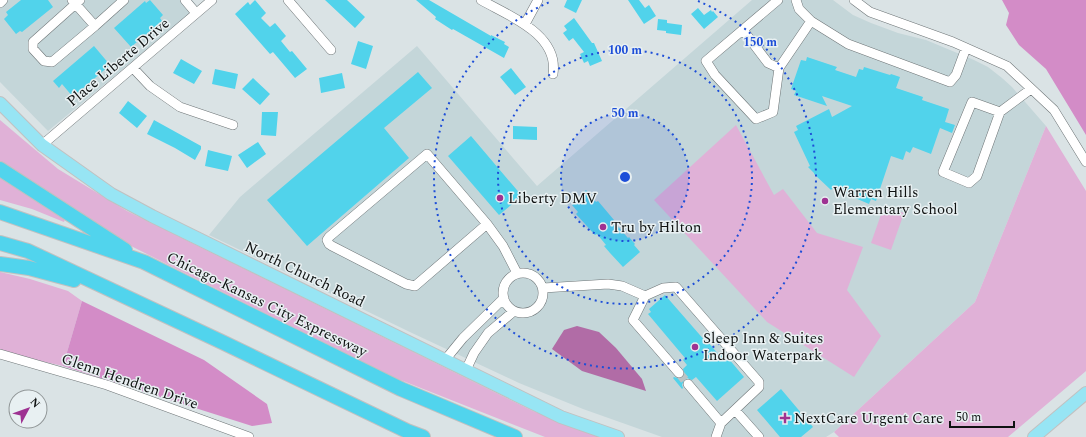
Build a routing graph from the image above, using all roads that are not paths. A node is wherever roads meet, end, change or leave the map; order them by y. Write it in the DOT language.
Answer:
graph roads {
  1 [pos="3,0"];
  2 [pos="124,0"];
  3 [pos="185,0"];
  4 [pos="212,0"];
  5 [pos="288,0"];
  6 [pos="481,0"];
  7 [pos="538,0"];
  8 [pos="778,0"];
  9 [pos="796,0"];
  10 [pos="854,0"];
  11 [pos="76,1"];
  12 [pos="0,3"];
  13 [pos="196,13"];
  14 [pos="811,21"];
  15 [pos="525,24"];
  16 [pos="95,26"];
  17 [pos="743,30"];
  18 [pos="966,48"];
  19 [pos="331,50"];
  20 [pos="133,68"];
  21 [pos="779,68"];
  22 [pos="553,74"];
  23 [pos="1031,89"];
  24 [pos="0,103"];
  25 [pos="1000,112"];
  26 [pos="233,125"];
  27 [pos="42,145"];
  28 [pos="1086,162"];
  29 [pos="0,168"];
  30 [pos="0,212"];
  31 [pos="487,224"];
  32 [pos="0,243"];
  33 [pos="144,262"];
  34 [pos="0,264"];
  35 [pos="517,273"];
  36 [pos="543,288"];
  37 [pos="112,290"];
  38 [pos="645,296"];
  39 [pos="504,298"];
  40 [pos="514,311"];
  41 [pos="0,354"];
  42 [pos="444,360"];
  43 [pos="466,370"];
  44 [pos="679,373"];
  45 [pos="688,384"];
  46 [pos="1086,392"];
  47 [pos="735,410"];
  48 [pos="721,423"];
  49 [pos="249,437"];
  50 [pos="422,437"];
  51 [pos="515,437"];
  52 [pos="618,437"];
  53 [pos="716,437"];
  54 [pos="759,437"];
  55 [pos="1034,437"];
  1 -- 12 [label="street"];
  2 -- 16 [label="street"];
  3 -- 13 [label="street"];
  4 -- 13 [label="street, Place Liberte Drive"];
  5 -- 19 [label="street"];
  6 -- 15 [label="street"];
  7 -- 15 [label="street"];
  8 -- 17 [label="street"];
  9 -- 14 [label="street"];
  10 -- 18 [label="street"];
  11 -- 16 [label="street"];
  11 -- 16 [label="street"];
  13 -- 20 [label="street, Place Liberte Drive"];
  14 -- 18 [label="street"];
  14 -- 21 [label="street"];
  15 -- 22 [label="street"];
  17 -- 21 [label="street"];
  17 -- 21 [label="street"];
  18 -- 23 [label="street"];
  20 -- 26 [label="street"];
  20 -- 27 [label="street, Place Liberte Drive"];
  23 -- 25 [label="street"];
  23 -- 28 [label="street"];
  24 -- 27 [label="main road, North Church Road"];
  25 -- 25 [label="street"];
  27 -- 42 [label="main road, North Church Road"];
  29 -- 33 [label="highway"];
  30 -- 33 [label="highway, Chicago-Kansas City Expressway"];
  31 -- 31 [label="street"];
  31 -- 35 [label="street"];
  32 -- 37 [label="highway"];
  33 -- 51 [label="highway, Chicago-Kansas City Expressway"];
  34 -- 37 [label="highway"];
  35 -- 36 [label="street"];
  35 -- 39 [label="street"];
  36 -- 38 [label="street"];
  36 -- 40 [label="street"];
  37 -- 50 [label="highway"];
  38 -- 44 [label="street"];
  38 -- 47 [label="street"];
  39 -- 40 [label="street"];
  39 -- 42 [label="street"];
  40 -- 43 [label="street"];
  41 -- 49 [label="street, Glenn Hendren Drive"];
  42 -- 43 [label="main road, North Church Road"];
  43 -- 52 [label="main road, North Church Road"];
  45 -- 48 [label="street"];
  46 -- 55 [label="main road"];
  47 -- 48 [label="street"];
  47 -- 54 [label="street"];
  48 -- 53 [label="street"];
}
